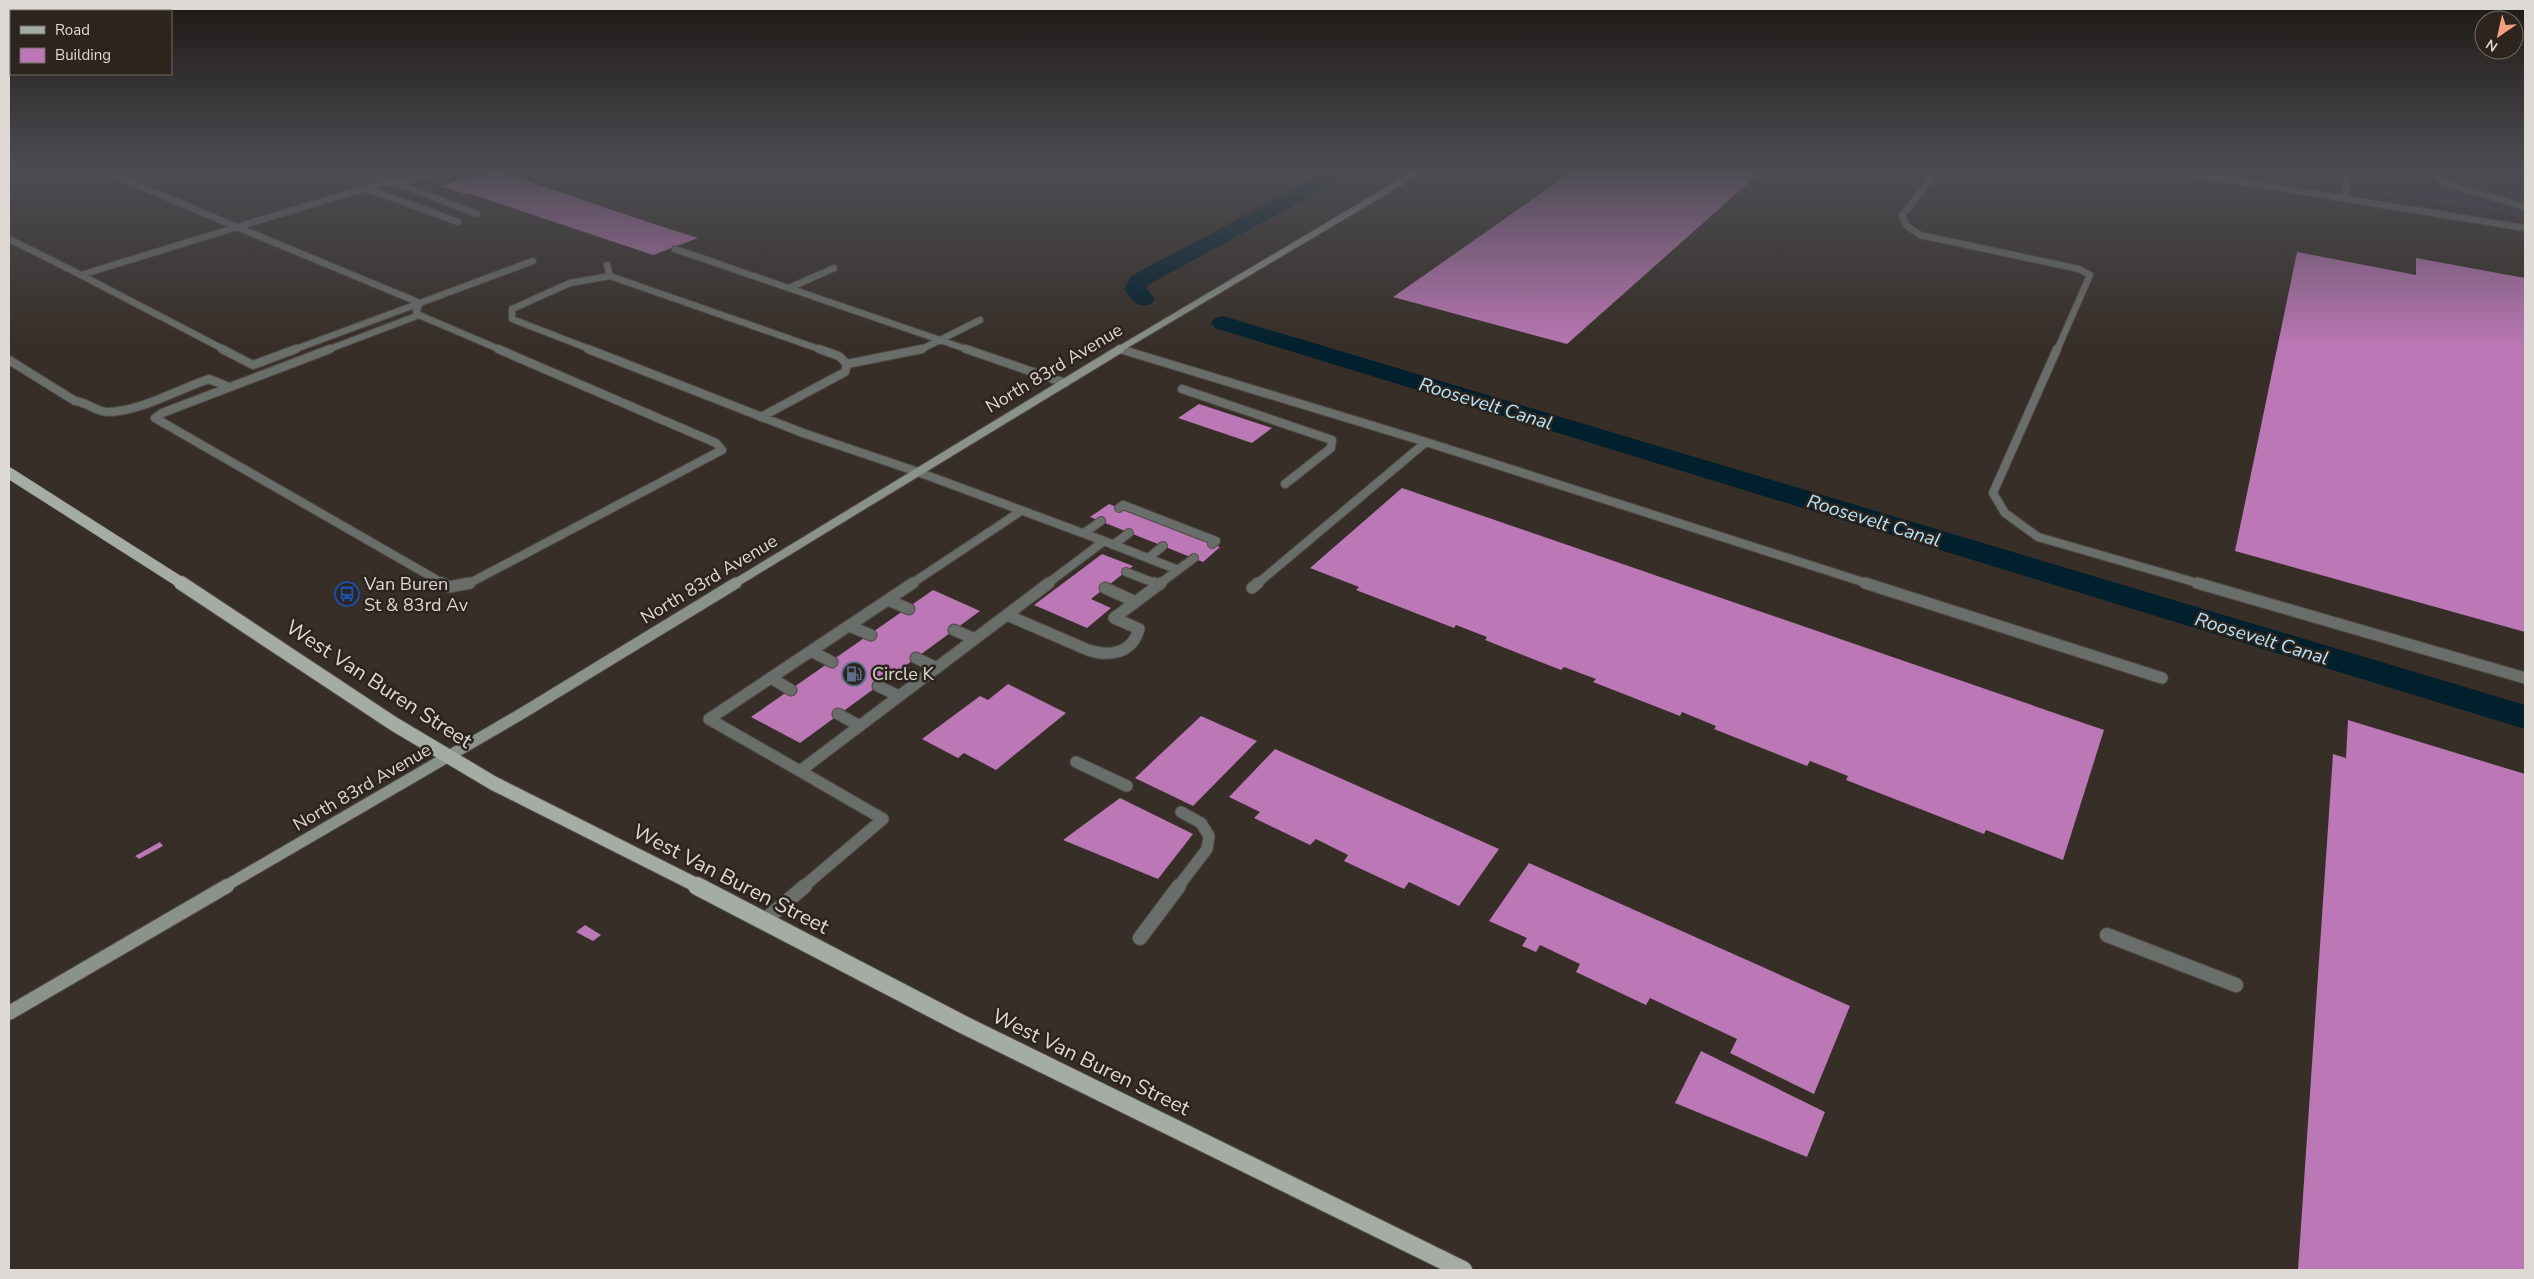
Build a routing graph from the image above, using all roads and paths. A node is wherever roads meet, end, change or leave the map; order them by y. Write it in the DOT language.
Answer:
graph roads {
  1 [pos="232,229"];
  2 [pos="241,229"];
  3 [pos="1322,229"];
  4 [pos="1911,229"];
  5 [pos="9,239"];
  6 [pos="675,249"];
  7 [pos="533,261"];
  8 [pos="607,266"];
  9 [pos="834,268"];
  10 [pos="81,275"];
  11 [pos="610,276"];
  12 [pos="789,288"];
  13 [pos="420,303"];
  14 [pos="419,315"];
  15 [pos="980,320"];
  16 [pos="941,340"];
  17 [pos="1120,349"];
  18 [pos="9,360"];
  19 [pos="846,364"];
  20 [pos="1065,383"];
  21 [pos="229,387"];
  22 [pos="1182,389"];
  23 [pos="761,416"];
  24 [pos="1426,442"];
  25 [pos="918,472"];
  26 [pos="9,473"];
  27 [pos="1285,484"];
  28 [pos="1119,508"];
  29 [pos="1021,511"];
  30 [pos="1101,521"];
  31 [pos="1129,533"];
  32 [pos="1084,534"];
  33 [pos="1108,543"];
  34 [pos="1212,544"];
  35 [pos="1163,546"];
  36 [pos="1148,558"];
  37 [pos="1194,558"];
  38 [pos="1178,570"];
  39 [pos="1126,572"];
  40 [pos="1158,585"];
  41 [pos="1105,588"];
  42 [pos="1252,588"];
  43 [pos="888,600"];
  44 [pos="1136,602"];
  45 [pos="909,609"];
  46 [pos="1007,614"];
  47 [pos="849,626"];
  48 [pos="954,630"];
  49 [pos="871,635"];
  50 [pos="974,639"];
  51 [pos="811,651"];
  52 [pos="916,658"];
  53 [pos="832,662"];
  54 [pos="937,668"];
  55 [pos="771,678"];
  56 [pos="2162,678"];
  57 [pos="2525,678"];
  58 [pos="878,686"];
  59 [pos="791,690"];
  60 [pos="899,696"];
  61 [pos="838,714"];
  62 [pos="860,726"];
  63 [pos="449,757"];
  64 [pos="1076,762"];
  65 [pos="800,771"];
  66 [pos="1127,786"];
  67 [pos="1181,812"];
  68 [pos="764,920"];
  69 [pos="2107,935"];
  70 [pos="1140,938"];
  71 [pos="2236,985"];
  72 [pos="9,1013"];
  73 [pos="1463,1270"];
  1 -- 10 [label="street"];
  2 -- 13 [label="street"];
  3 -- 17 [label="main road, North 83rd Avenue"];
  4 -- 57 [label="street"];
  5 -- 10 [label="street"];
  6 -- 12 [label="street"];
  7 -- 13 [label="street"];
  8 -- 11 [label="street"];
  9 -- 12 [label="street"];
  10 -- 13 [label="street"];
  11 -- 19 [label="street"];
  11 -- 23 [label="street"];
  12 -- 16 [label="street"];
  13 -- 14 [label="street"];
  14 -- 21 [label="street"];
  14 -- 21 [label="street"];
  15 -- 16 [label="street"];
  16 -- 19 [label="street"];
  16 -- 20 [label="street"];
  17 -- 20 [label="main road, North 83rd Avenue"];
  17 -- 24 [label="street"];
  18 -- 21 [label="street"];
  19 -- 23 [label="street"];
  20 -- 25 [label="main road, North 83rd Avenue"];
  22 -- 27 [label="street"];
  23 -- 25 [label="street"];
  24 -- 42 [label="street"];
  24 -- 56 [label="street"];
  25 -- 29 [label="street"];
  25 -- 63 [label="main road, North 83rd Avenue"];
  26 -- 63 [label="main road, West Van Buren Street"];
  28 -- 34 [label="street"];
  29 -- 32 [label="street"];
  29 -- 43 [label="street"];
  30 -- 32 [label="street"];
  31 -- 33 [label="street"];
  32 -- 33 [label="street"];
  33 -- 36 [label="street"];
  33 -- 46 [label="street"];
  35 -- 36 [label="street"];
  36 -- 38 [label="street"];
  37 -- 38 [label="street"];
  38 -- 40 [label="street"];
  39 -- 40 [label="street"];
  40 -- 44 [label="street"];
  41 -- 44 [label="street"];
  43 -- 45 [label="street"];
  43 -- 47 [label="street"];
  44 -- 46 [label="street"];
  46 -- 50 [label="street"];
  47 -- 49 [label="street"];
  47 -- 51 [label="street"];
  48 -- 50 [label="street"];
  50 -- 54 [label="street"];
  51 -- 53 [label="street"];
  51 -- 55 [label="street"];
  52 -- 54 [label="street"];
  54 -- 60 [label="street"];
  55 -- 59 [label="street"];
  55 -- 65 [label="street"];
  58 -- 60 [label="street"];
  60 -- 62 [label="street"];
  61 -- 62 [label="street"];
  62 -- 65 [label="street"];
  63 -- 68 [label="main road, West Van Buren Street"];
  63 -- 72 [label="main road, North 83rd Avenue"];
  64 -- 66 [label="street"];
  65 -- 68 [label="street"];
  67 -- 70 [label="street"];
  68 -- 73 [label="main road, West Van Buren Street"];
  69 -- 71 [label="street"];
}
